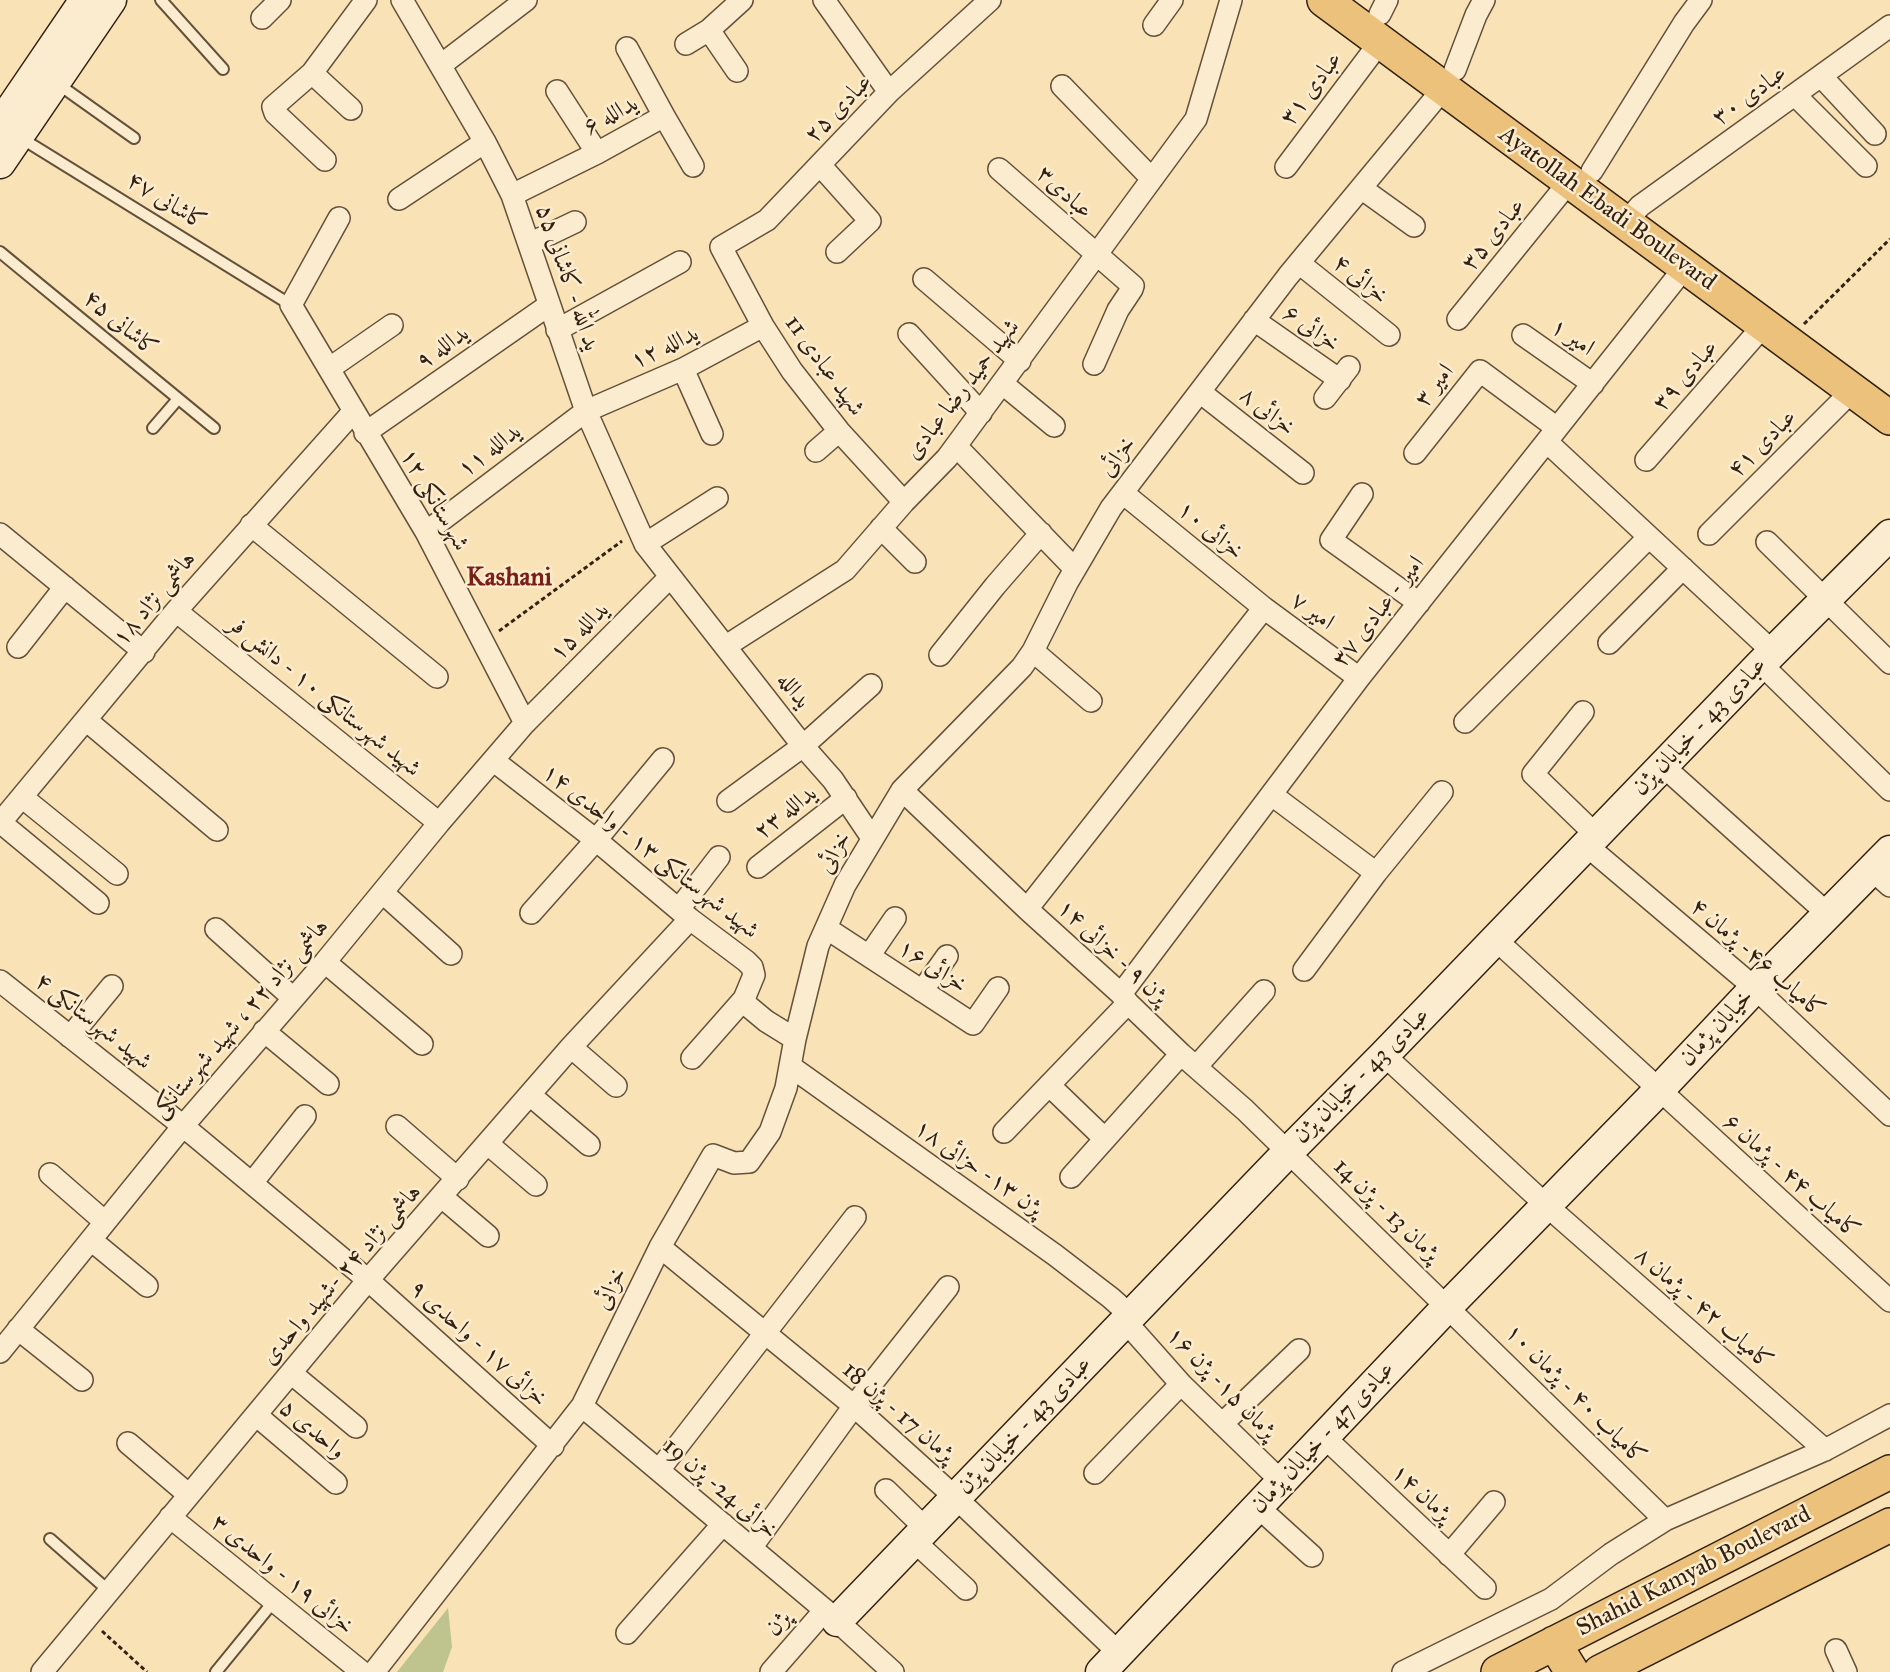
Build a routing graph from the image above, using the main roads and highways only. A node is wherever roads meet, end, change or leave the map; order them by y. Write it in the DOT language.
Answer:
graph roads {
  1 [pos="1323,0"];
  2 [pos="1377,14"];
  3 [pos="1632,215"];
  4 [pos="1890,389"];
  5 [pos="1890,418"];
  6 [pos="1890,1472"];
  7 [pos="1890,1525"];
  8 [pos="1554,1643"];
  9 [pos="1498,1672"];
  10 [pos="1572,1672"];
  11 [pos="1600,1672"];
  1 -- 2 [label="main road, Ayatollah Ebadi Boulevard"];
  2 -- 3 [label="main road, Ayatollah Ebadi Boulevard"];
  3 -- 4 [label="main road, Ayatollah Ebadi Boulevard"];
  3 -- 5 [label="main road, Ayatollah Ebadi Boulevard"];
  6 -- 8 [label="main road, Shahid Kamyab Boulevard"];
  7 -- 11 [label="main road, Shahid Kamyab Boulevard"];
  8 -- 9 [label="main road, Shahid Kamyab Boulevard"];
  8 -- 10 [label="main road"];
}
